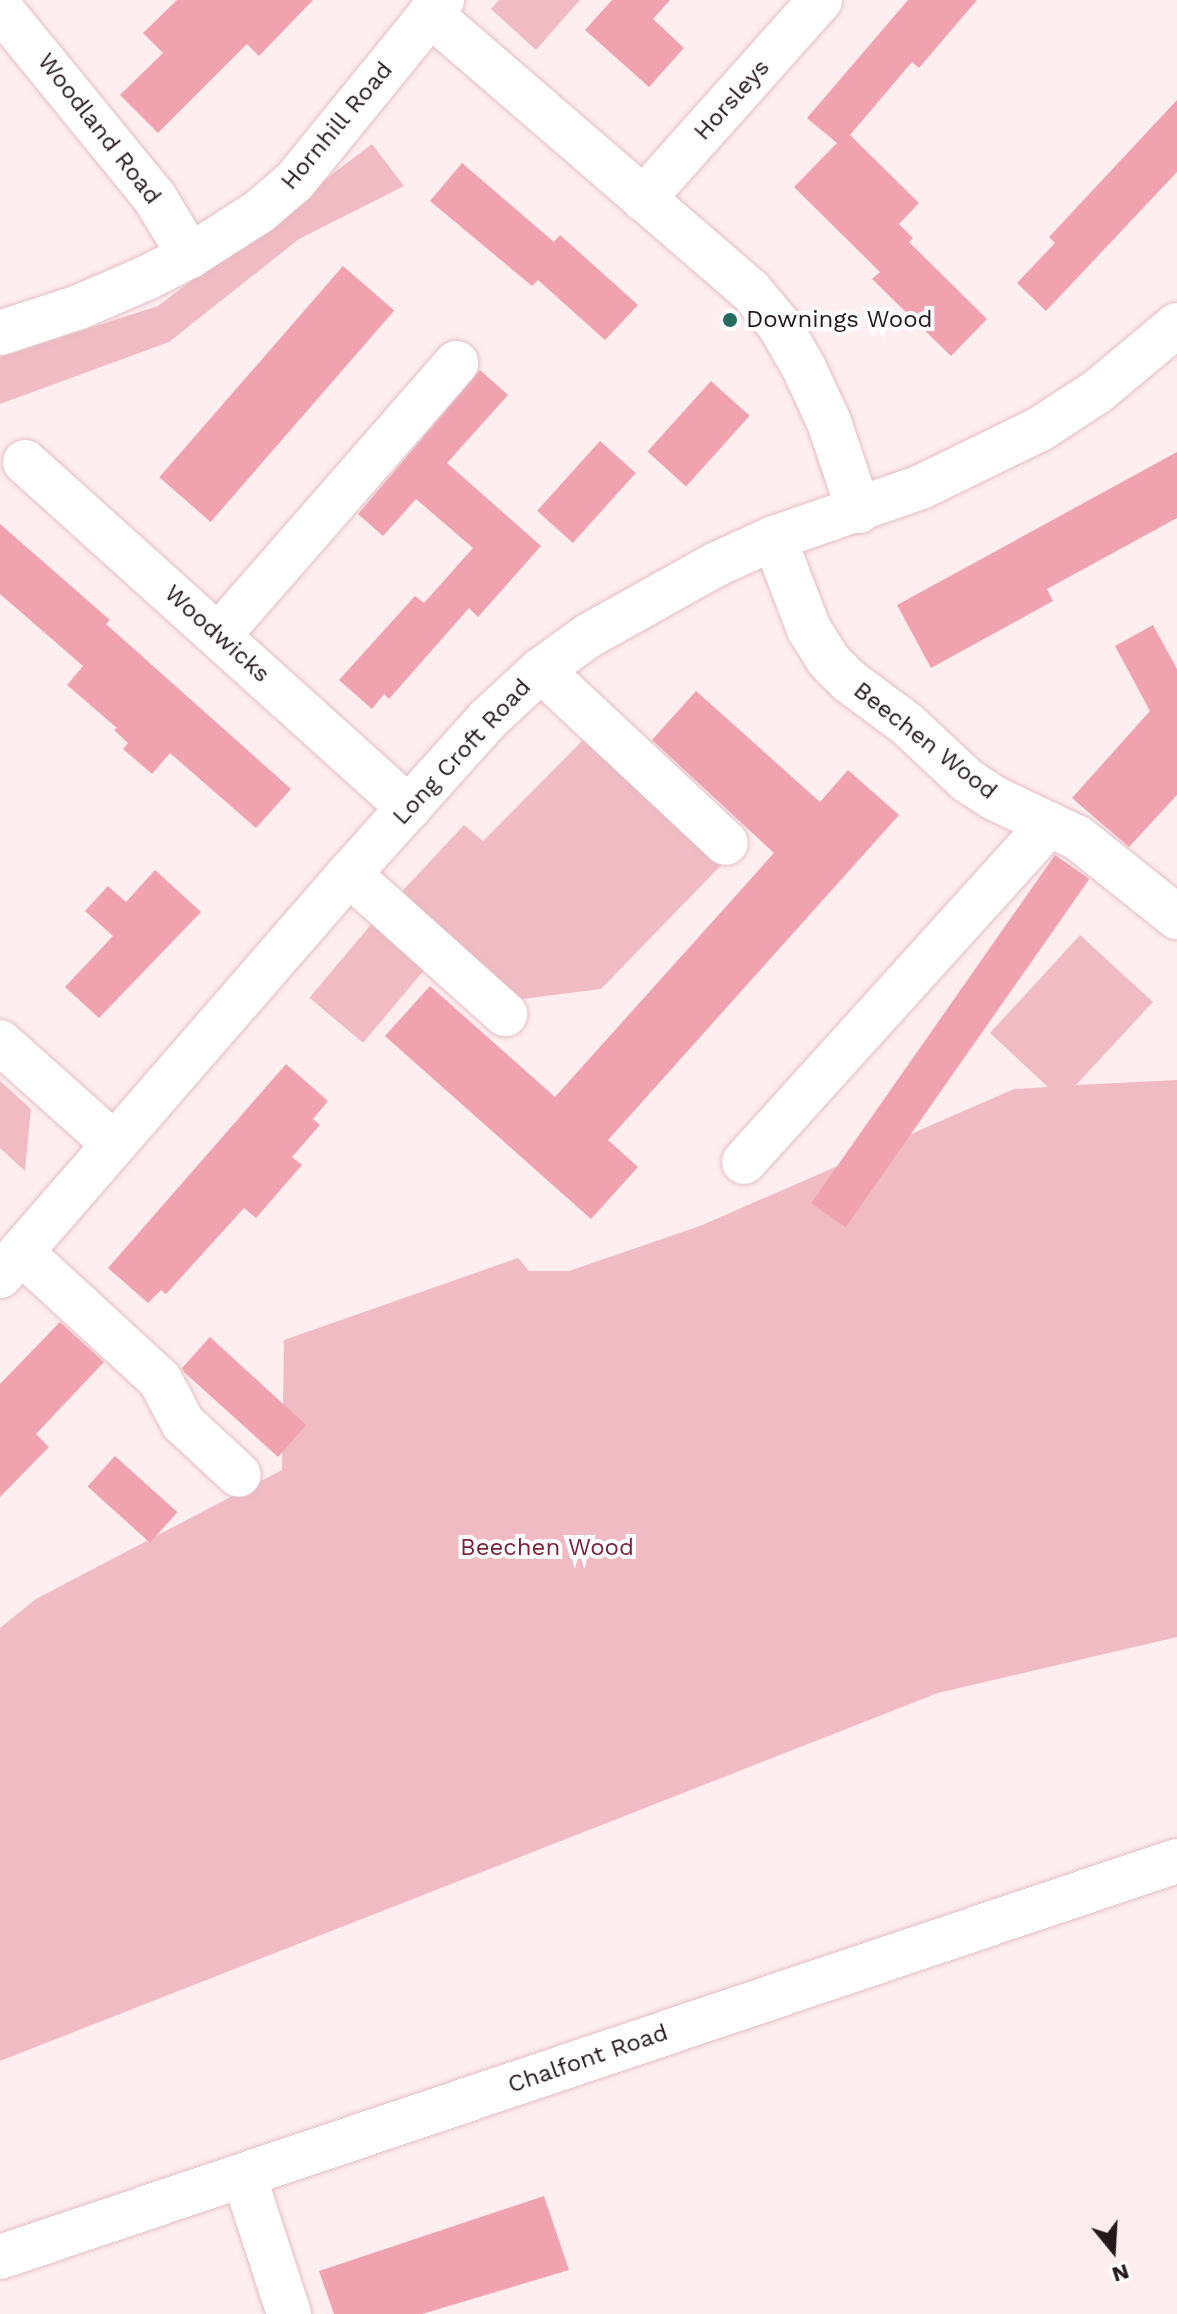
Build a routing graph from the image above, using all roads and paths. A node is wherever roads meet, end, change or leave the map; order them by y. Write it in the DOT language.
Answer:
graph roads {
  1 [pos="820,0"];
  2 [pos="436,7"];
  3 [pos="0,8"];
  4 [pos="643,199"];
  5 [pos="190,256"];
  6 [pos="1177,325"];
  7 [pos="0,333"];
  8 [pos="456,363"];
  9 [pos="25,462"];
  10 [pos="859,511"];
  11 [pos="774,538"];
  12 [pos="219,635"];
  13 [pos="541,670"];
  14 [pos="409,808"];
  15 [pos="1049,824"];
  16 [pos="726,843"];
  17 [pos="349,874"];
  18 [pos="1172,903"];
  19 [pos="505,1014"];
  20 [pos="0,1042"];
  21 [pos="113,1143"];
  22 [pos="744,1162"];
  23 [pos="10,1264"];
  24 [pos="239,1475"];
  25 [pos="1177,1861"];
  26 [pos="244,2176"];
  27 [pos="0,2257"];
  28 [pos="289,2314"];
  1 -- 4 [label="street, Horsleys"];
  2 -- 4 [label="street"];
  2 -- 5 [label="street, Hornhill Road"];
  3 -- 5 [label="street, Woodland Road"];
  4 -- 10 [label="street"];
  5 -- 7 [label="street, Hornhill Road"];
  6 -- 10 [label="street, Long Croft Road"];
  8 -- 12 [label="street"];
  9 -- 12 [label="street, Woodwicks"];
  10 -- 11 [label="street, Long Croft Road"];
  11 -- 13 [label="street, Long Croft Road"];
  11 -- 15 [label="street, Beechen Wood"];
  12 -- 14 [label="street, Woodwicks"];
  13 -- 14 [label="street, Long Croft Road"];
  13 -- 16 [label="street"];
  14 -- 17 [label="street, Long Croft Road"];
  15 -- 18 [label="street, Beechen Wood"];
  15 -- 22 [label="street"];
  17 -- 19 [label="street"];
  17 -- 21 [label="street, Long Croft Road"];
  20 -- 21 [label="street"];
  21 -- 23 [label="street, Long Croft Road"];
  23 -- 24 [label="street"];
  25 -- 26 [label="street, Chalfont Road"];
  26 -- 27 [label="street, Chalfont Road"];
  26 -- 28 [label="street"];
}
